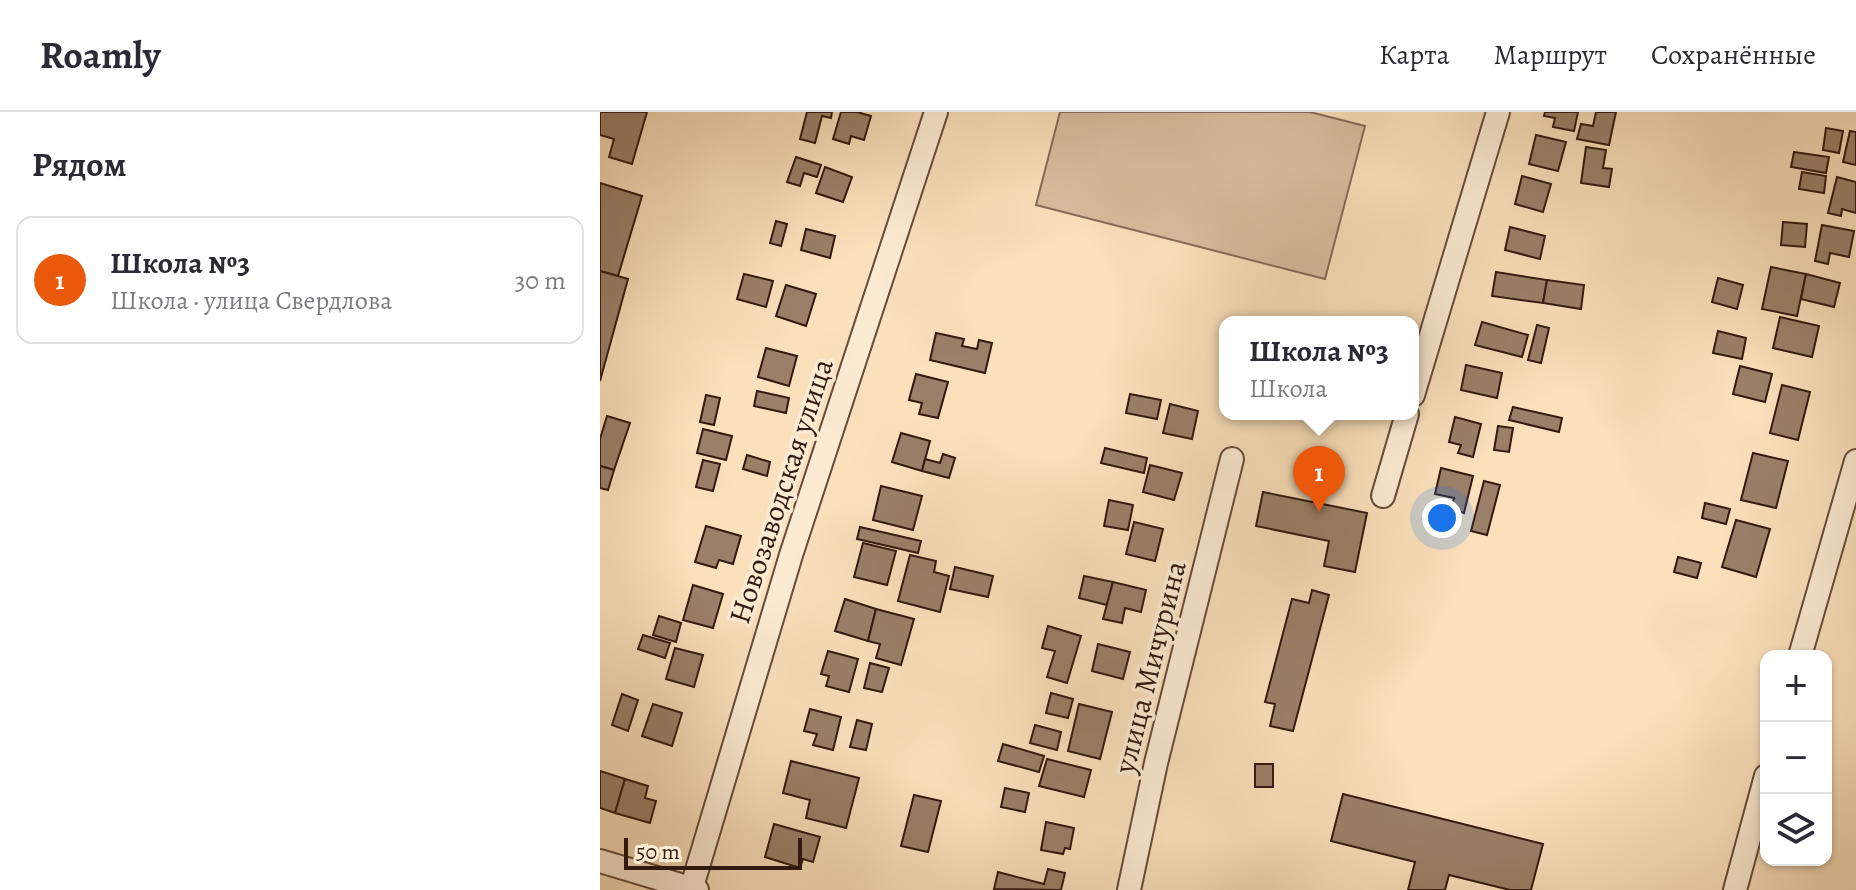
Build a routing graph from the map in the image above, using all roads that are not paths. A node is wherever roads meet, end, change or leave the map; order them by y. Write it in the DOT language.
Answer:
graph roads {
  1 [pos="936,112"];
  2 [pos="1498,112"];
  3 [pos="1419,375"];
  4 [pos="1405,420"];
  5 [pos="1232,459"];
  6 [pos="1856,461"];
  7 [pos="1383,496"];
  8 [pos="1802,650"];
  9 [pos="1761,794"];
  10 [pos="600,861"];
  11 [pos="693,890"];
  12 [pos="1129,890"];
  13 [pos="1735,890"];
  1 -- 11 [label="street, Новозаводская улица"];
  2 -- 3 [label="street"];
  4 -- 7 [label="street"];
  5 -- 12 [label="street, улица Мичурина"];
  6 -- 8 [label="street"];
  9 -- 13 [label="street"];
  10 -- 11 [label="street"];
}
